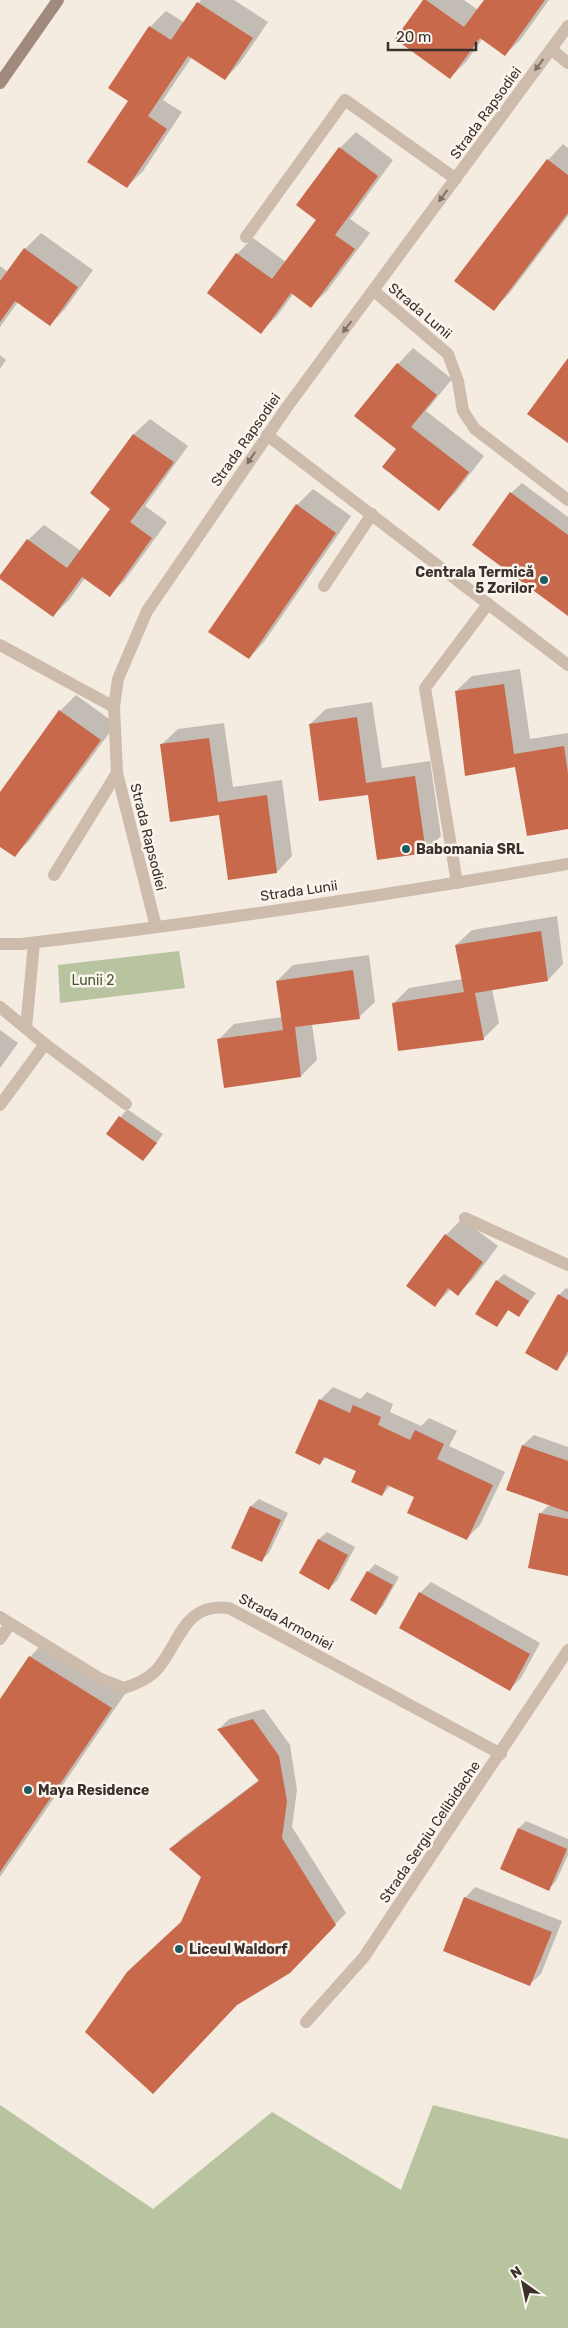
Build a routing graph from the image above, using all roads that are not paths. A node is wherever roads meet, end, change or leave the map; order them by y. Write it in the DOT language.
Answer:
graph roads {
  1 [pos="58,0"];
  2 [pos="568,26"];
  3 [pos="551,49"];
  4 [pos="568,63"];
  5 [pos="0,83"];
  6 [pos="456,179"];
  7 [pos="246,237"];
  8 [pos="374,291"];
  9 [pos="268,435"];
  10 [pos="568,500"];
  11 [pos="372,514"];
  12 [pos="324,586"];
  13 [pos="488,604"];
  14 [pos="0,644"];
  15 [pos="568,665"];
  16 [pos="114,707"];
  17 [pos="116,773"];
  18 [pos="568,864"];
  19 [pos="54,875"];
  20 [pos="457,883"];
  21 [pos="156,927"];
  22 [pos="34,943"];
  23 [pos="0,944"];
  24 [pos="0,1007"];
  25 [pos="26,1028"];
  26 [pos="45,1044"];
  27 [pos="126,1104"];
  28 [pos="0,1105"];
  29 [pos="465,1218"];
  30 [pos="568,1265"];
  31 [pos="5,1621"];
  32 [pos="0,1639"];
  33 [pos="568,1650"];
  34 [pos="501,1754"];
  35 [pos="306,2022"];
  1 -- 5 [label="main road"];
  2 -- 3 [label="street, Strada Rapsodiei"];
  3 -- 4 [label="street"];
  3 -- 6 [label="street, Strada Rapsodiei, one-way"];
  6 -- 7 [label="street"];
  6 -- 8 [label="street, Strada Rapsodiei, one-way"];
  8 -- 9 [label="street, Strada Rapsodiei, one-way"];
  8 -- 10 [label="street, Strada Lunii"];
  9 -- 11 [label="street"];
  9 -- 16 [label="street, Strada Rapsodiei, one-way"];
  11 -- 12 [label="street"];
  11 -- 13 [label="street"];
  13 -- 15 [label="street"];
  13 -- 20 [label="street"];
  14 -- 16 [label="street"];
  16 -- 17 [label="street, Strada Rapsodiei"];
  17 -- 19 [label="street"];
  17 -- 21 [label="street, Strada Rapsodiei"];
  18 -- 20 [label="street, Strada Lunii"];
  20 -- 21 [label="street, Strada Lunii"];
  21 -- 22 [label="street, Strada Lunii"];
  22 -- 23 [label="street, Strada Lunii"];
  22 -- 25 [label="street"];
  24 -- 25 [label="street"];
  25 -- 26 [label="street"];
  26 -- 27 [label="street"];
  26 -- 28 [label="street"];
  29 -- 30 [label="street"];
  31 -- 32 [label="street"];
  31 -- 34 [label="street, Strada Armoniei"];
  33 -- 34 [label="street, Strada Sergiu Celibidache"];
  34 -- 35 [label="street, Strada Sergiu Celibidache"];
}
